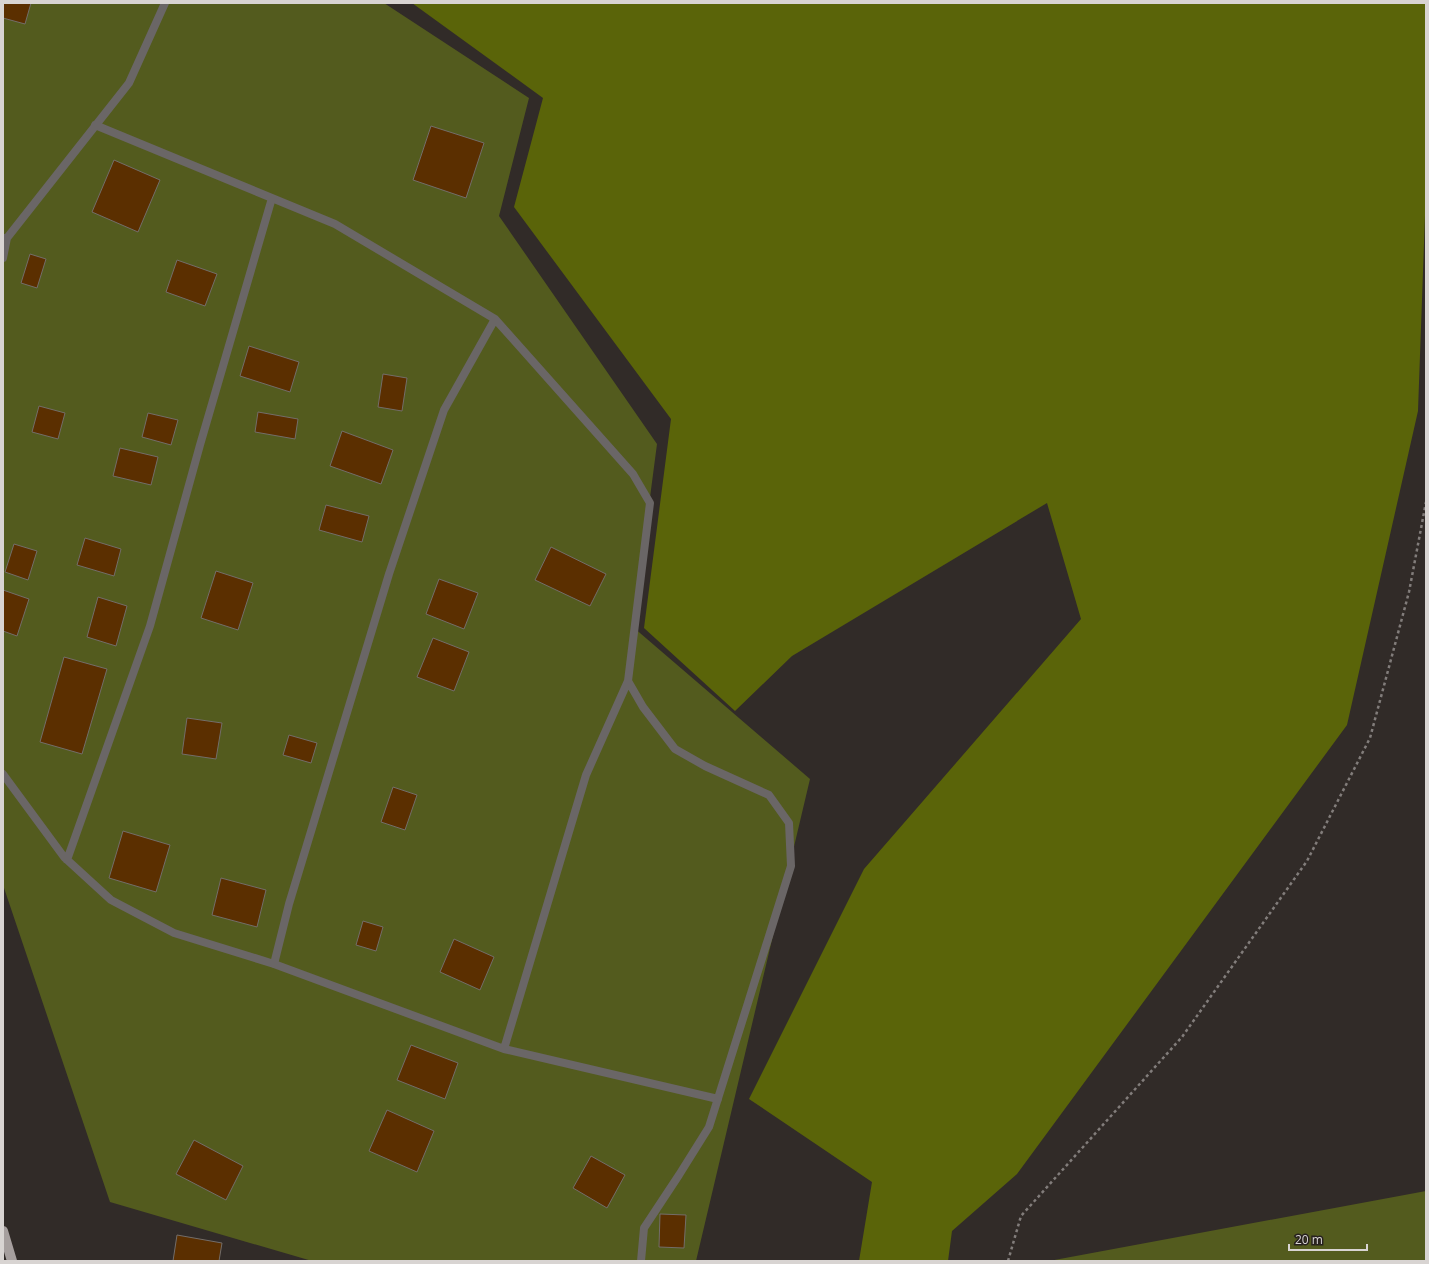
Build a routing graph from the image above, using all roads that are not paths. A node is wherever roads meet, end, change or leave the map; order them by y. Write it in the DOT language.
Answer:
graph roads {
  1 [pos="165,3"];
  2 [pos="95,125"];
  3 [pos="272,198"];
  4 [pos="5,238"];
  5 [pos="3,258"];
  6 [pos="495,319"];
  7 [pos="628,681"];
  8 [pos="3,774"];
  9 [pos="67,860"];
  10 [pos="274,964"];
  11 [pos="504,1049"];
  12 [pos="718,1099"];
  13 [pos="3,1231"];
  14 [pos="12,1261"];
  15 [pos="641,1261"];
  1 -- 2 [label="lane"];
  2 -- 3 [label="lane"];
  2 -- 4 [label="lane"];
  3 -- 6 [label="lane"];
  3 -- 9 [label="lane"];
  4 -- 5 [label="lane"];
  6 -- 7 [label="lane"];
  6 -- 10 [label="lane"];
  7 -- 11 [label="lane"];
  7 -- 12 [label="lane"];
  8 -- 9 [label="lane"];
  9 -- 10 [label="lane"];
  10 -- 11 [label="lane"];
  11 -- 12 [label="lane"];
  12 -- 15 [label="lane"];
  13 -- 14 [label="main road"];
}
